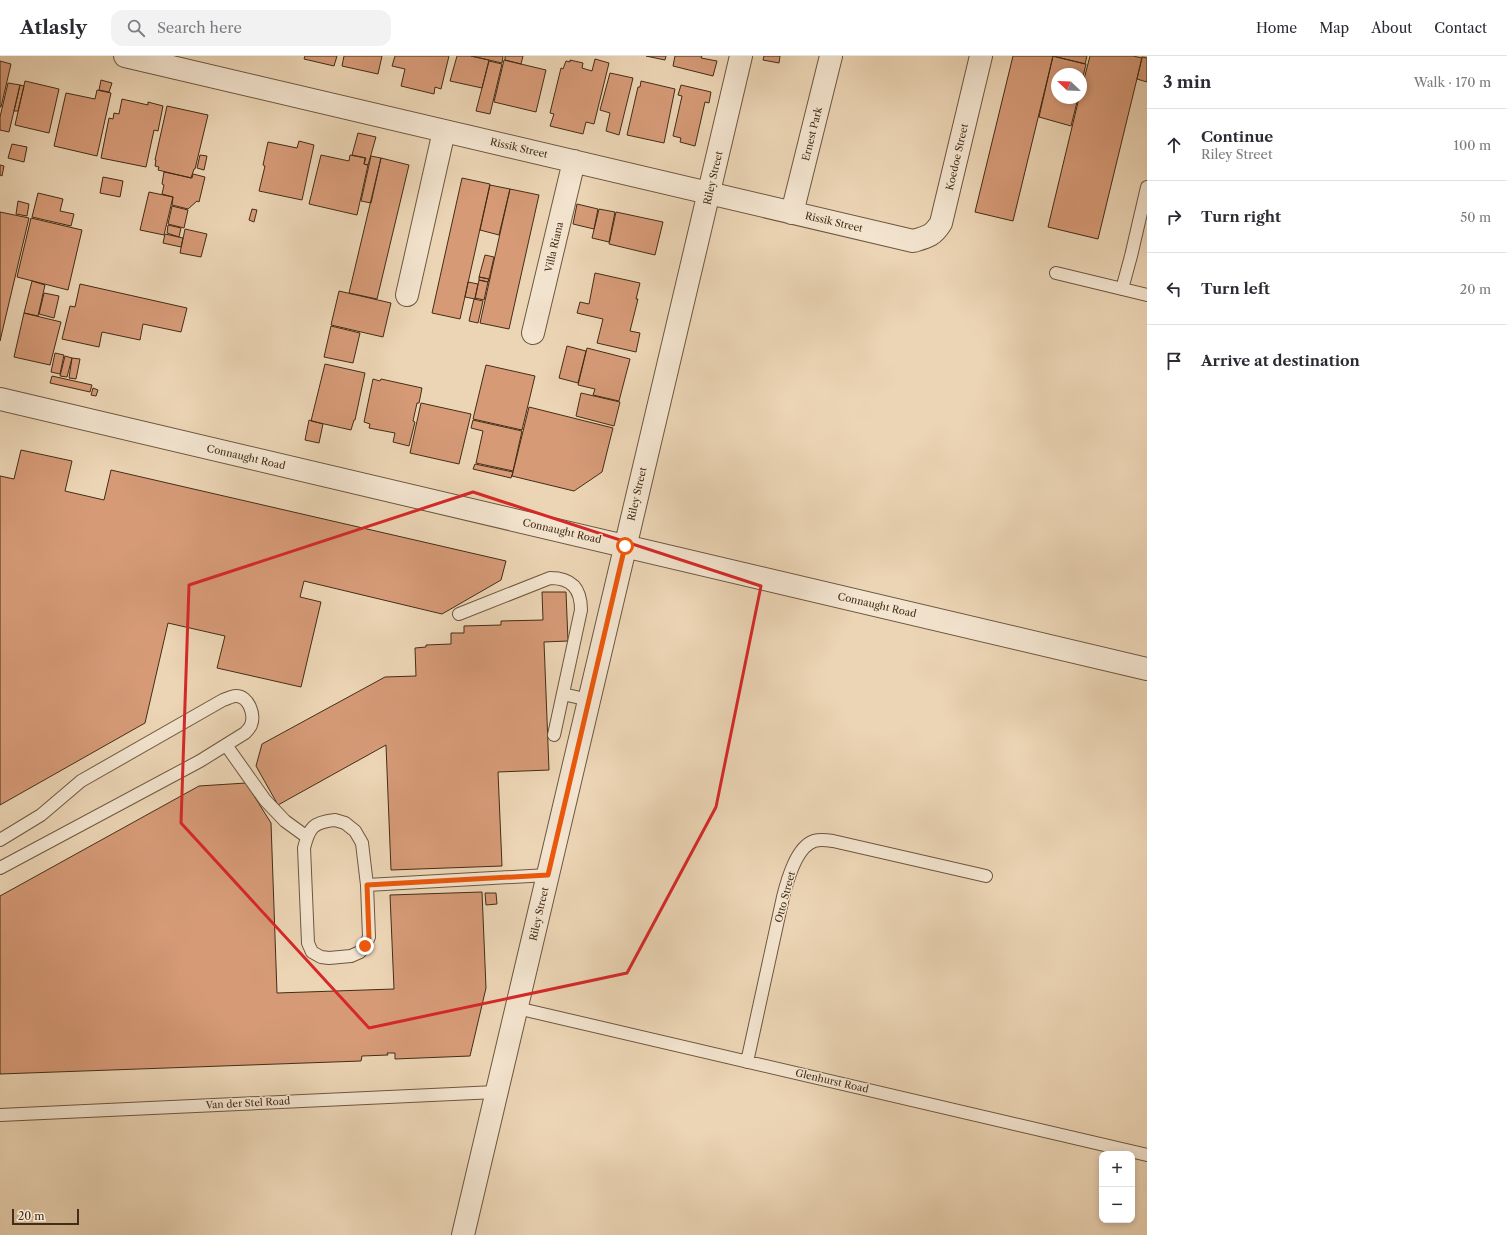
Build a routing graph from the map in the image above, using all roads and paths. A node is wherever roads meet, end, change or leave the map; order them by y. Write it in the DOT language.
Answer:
graph roads {
  1 [pos="125,56"];
  2 [pos="741,56"];
  3 [pos="831,56"];
  4 [pos="981,56"];
  5 [pos="444,131"];
  6 [pos="574,161"];
  7 [pos="1147,187"];
  8 [pos="709,193"];
  9 [pos="792,213"];
  10 [pos="913,241"];
  11 [pos="1056,273"];
  12 [pos="1122,289"];
  13 [pos="407,295"];
  14 [pos="1147,295"];
  15 [pos="534,333"];
  16 [pos="0,399"];
  17 [pos="625,546"];
  18 [pos="459,614"];
  19 [pos="1147,669"];
  20 [pos="564,694"];
  21 [pos="589,700"];
  22 [pos="554,735"];
  23 [pos="226,745"];
  24 [pos="307,837"];
  25 [pos="0,840"];
  26 [pos="0,868"];
  27 [pos="548,875"];
  28 [pos="986,876"];
  29 [pos="367,885"];
  30 [pos="517,1008"];
  31 [pos="747,1062"];
  32 [pos="496,1092"];
  33 [pos="0,1114"];
  34 [pos="1147,1155"];
  35 [pos="462,1235"];
  1 -- 5 [label="street, Rissik Street"];
  2 -- 8 [label="street, Riley Street"];
  3 -- 9 [label="street, Ernest Park"];
  4 -- 10 [label="street, Koedoe Street"];
  5 -- 6 [label="street, Rissik Street"];
  5 -- 13 [label="street"];
  6 -- 8 [label="street, Rissik Street"];
  6 -- 15 [label="street, Villa Riana"];
  7 -- 12 [label="lane"];
  8 -- 9 [label="street, Rissik Street"];
  8 -- 17 [label="street, Riley Street"];
  9 -- 10 [label="street, Rissik Street"];
  11 -- 12 [label="lane"];
  12 -- 14 [label="lane"];
  16 -- 17 [label="street, Connaught Road"];
  17 -- 19 [label="street, Connaught Road"];
  17 -- 21 [label="street, Riley Street"];
  18 -- 20 [label="lane"];
  20 -- 21 [label="lane"];
  20 -- 22 [label="lane"];
  21 -- 27 [label="street, Riley Street"];
  23 -- 24 [label="lane"];
  23 -- 25 [label="lane"];
  23 -- 26 [label="lane"];
  24 -- 29 [label="lane"];
  24 -- 29 [label="lane"];
  27 -- 29 [label="lane"];
  27 -- 30 [label="street, Riley Street"];
  28 -- 31 [label="lane, Otto Street"];
  30 -- 31 [label="lane, Glenhurst Road"];
  30 -- 32 [label="street, Riley Street"];
  31 -- 34 [label="lane, Glenhurst Road"];
  32 -- 33 [label="lane, Van der Stel Road"];
  32 -- 35 [label="street, Riley Street"];
}
